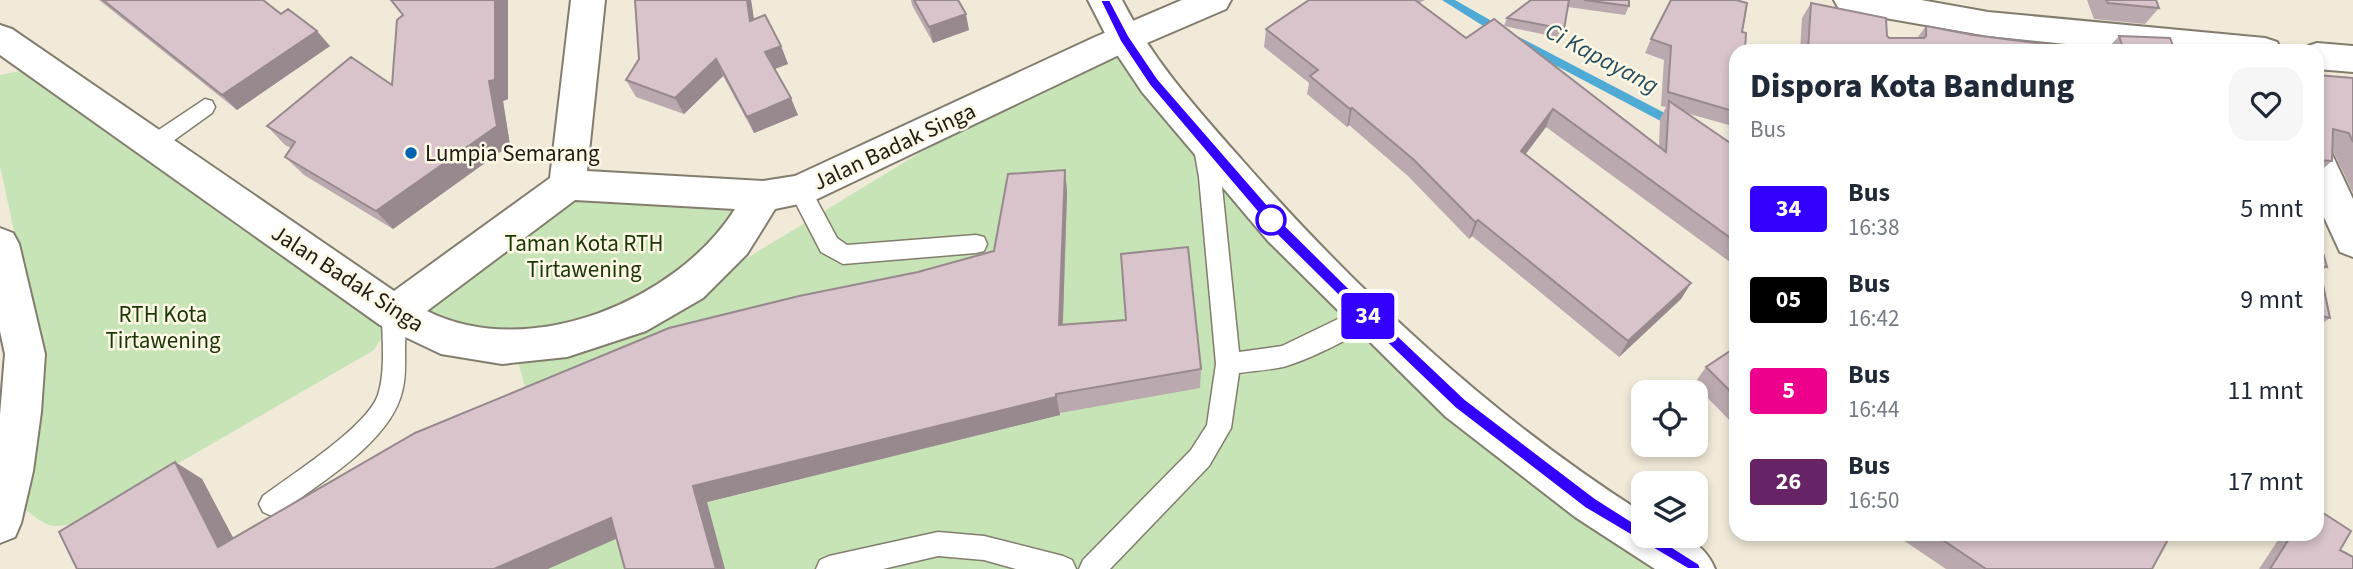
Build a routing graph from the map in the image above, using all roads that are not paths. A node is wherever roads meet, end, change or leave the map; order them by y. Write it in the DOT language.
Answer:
graph roads {
  1 [pos="588,0"];
  2 [pos="1105,0"];
  3 [pos="1214,0"];
  4 [pos="1851,0"];
  5 [pos="0,38"];
  6 [pos="1124,38"];
  7 [pos="2193,44"];
  8 [pos="2324,57"];
  9 [pos="2353,59"];
  10 [pos="205,107"];
  11 [pos="1204,143"];
  12 [pos="152,145"];
  13 [pos="2324,176"];
  14 [pos="568,185"];
  15 [pos="781,193"];
  16 [pos="2353,241"];
  17 [pos="0,244"];
  18 [pos="976,244"];
  19 [pos="394,313"];
  20 [pos="1367,315"];
  21 [pos="12,359"];
  22 [pos="1228,365"];
  23 [pos="272,504"];
  24 [pos="0,523"];
  25 [pos="829,569"];
  26 [pos="1063,569"];
  27 [pos="1092,569"];
  28 [pos="1693,569"];
  1 -- 14 [label="street"];
  2 -- 6 [label="street"];
  3 -- 6 [label="street, Jalan Badak Singa"];
  4 -- 7 [label="street"];
  5 -- 12 [label="street, Jalan Badak Singa"];
  6 -- 11 [label="street"];
  6 -- 15 [label="street, Jalan Badak Singa"];
  8 -- 9 [label="street"];
  10 -- 12 [label="lane"];
  11 -- 20 [label="street"];
  11 -- 22 [label="lane"];
  12 -- 19 [label="street, Jalan Badak Singa"];
  13 -- 16 [label="street"];
  14 -- 15 [label="street"];
  14 -- 19 [label="street"];
  15 -- 18 [label="lane"];
  15 -- 19 [label="street, Jalan Badak Singa"];
  17 -- 21 [label="street"];
  19 -- 23 [label="lane"];
  20 -- 22 [label="lane"];
  20 -- 28 [label="street"];
  21 -- 24 [label="street"];
  22 -- 27 [label="lane"];
  25 -- 26 [label="lane"];
}
